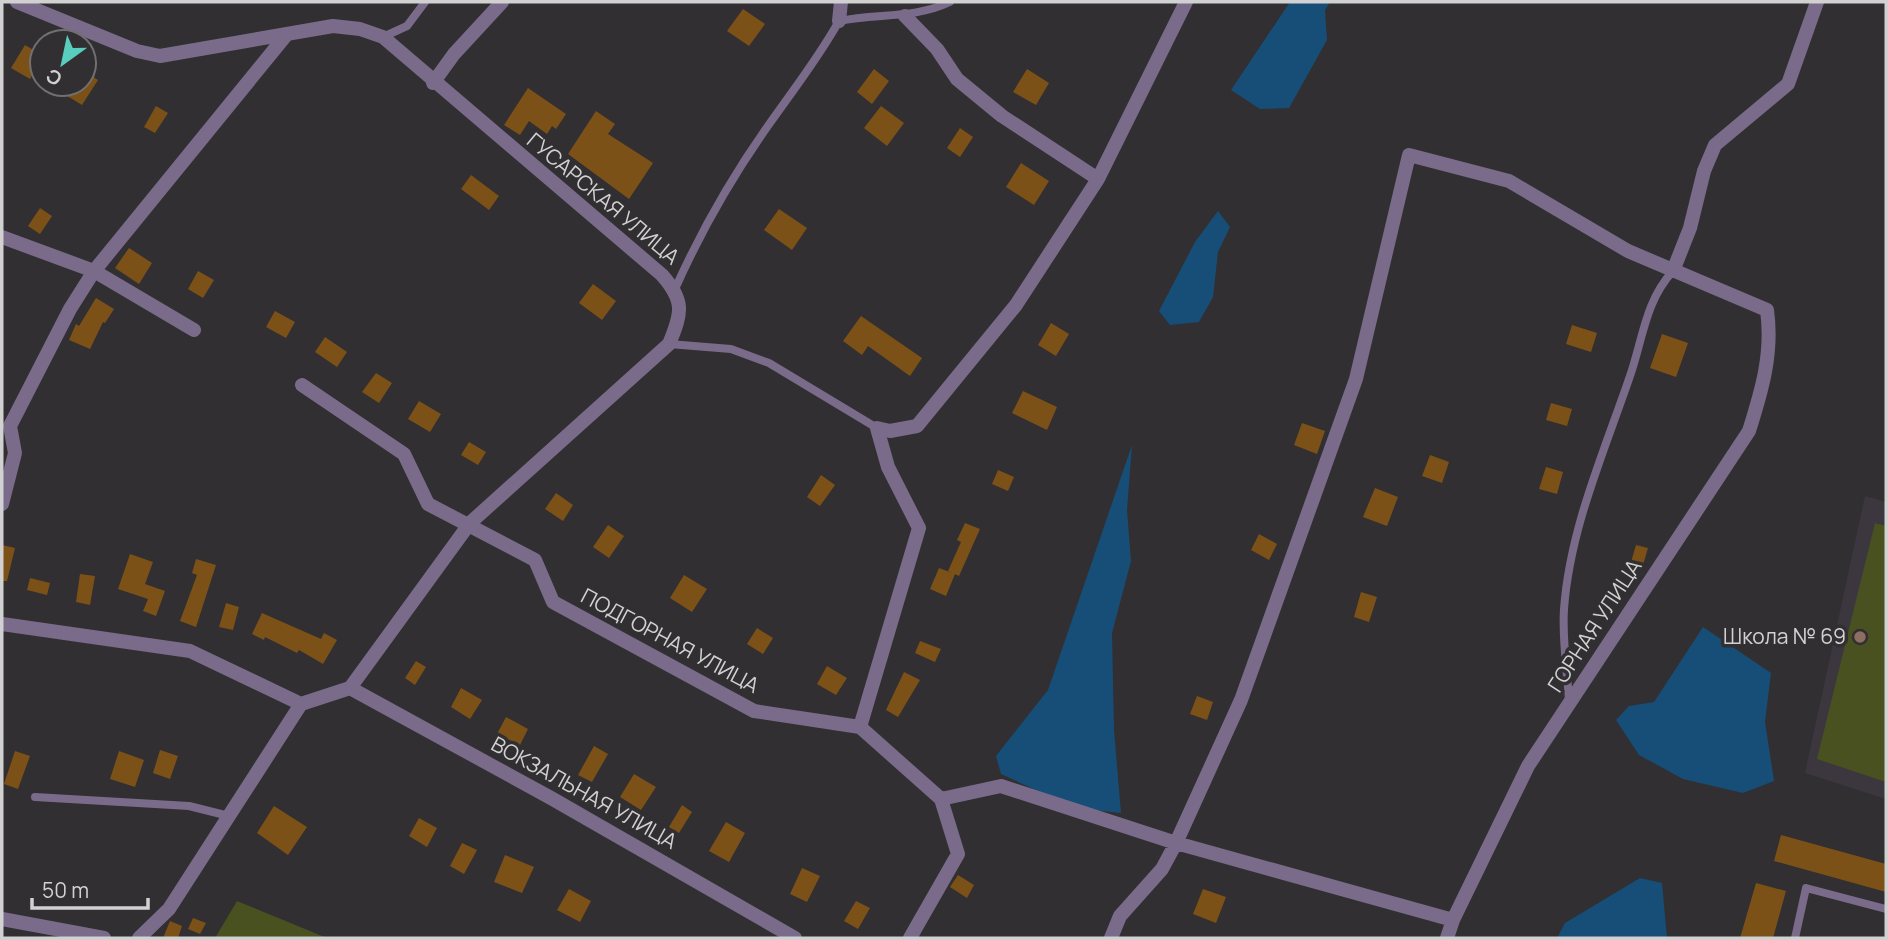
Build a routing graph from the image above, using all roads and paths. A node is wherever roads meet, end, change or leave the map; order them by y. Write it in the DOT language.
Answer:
graph roads {
  1 [pos="17,2"];
  2 [pos="425,2"];
  3 [pos="502,2"];
  4 [pos="841,2"];
  5 [pos="950,2"];
  6 [pos="1186,2"];
  7 [pos="1818,2"];
  8 [pos="905,16"];
  9 [pos="839,21"];
  10 [pos="287,34"];
  11 [pos="383,37"];
  12 [pos="433,83"];
  13 [pos="1098,179"];
  14 [pos="2,237"];
  15 [pos="94,271"];
  16 [pos="1673,271"];
  17 [pos="675,289"];
  18 [pos="194,330"];
  19 [pos="669,344"];
  20 [pos="302,385"];
  21 [pos="6,425"];
  22 [pos="877,428"];
  23 [pos="2,504"];
  24 [pos="470,523"];
  25 [pos="2,624"];
  26 [pos="350,688"];
  27 [pos="1569,703"];
  28 [pos="301,704"];
  29 [pos="860,727"];
  30 [pos="35,796"];
  31 [pos="941,799"];
  32 [pos="229,816"];
  33 [pos="1176,844"];
  34 [pos="1886,909"];
  35 [pos="2,919"];
  36 [pos="1453,920"];
  37 [pos="104,938"];
  38 [pos="139,938"];
  39 [pos="795,938"];
  40 [pos="910,938"];
  41 [pos="1111,938"];
  42 [pos="1447,938"];
  43 [pos="1795,938"];
  1 -- 10 [label="street"];
  2 -- 11 [label="lane"];
  3 -- 12 [label="street"];
  4 -- 9 [label="street"];
  5 -- 8 [label="lane"];
  6 -- 13 [label="street"];
  7 -- 16 [label="street"];
  8 -- 9 [label="lane"];
  8 -- 13 [label="street"];
  9 -- 17 [label="lane"];
  10 -- 11 [label="street"];
  10 -- 15 [label="street"];
  11 -- 12 [label="street, ГУСАРСКАЯ УЛИЦА"];
  12 -- 17 [label="street, ГУСАРСКАЯ УЛИЦА"];
  13 -- 22 [label="street"];
  14 -- 15 [label="street"];
  15 -- 18 [label="street"];
  15 -- 21 [label="street"];
  16 -- 27 [label="lane"];
  16 -- 27 [label="street, ГОРНАЯ УЛИЦА"];
  16 -- 33 [label="street"];
  17 -- 19 [label="street, ГУСАРСКАЯ УЛИЦА"];
  19 -- 22 [label="lane"];
  19 -- 24 [label="street"];
  20 -- 24 [label="street, ПОДГОРНАЯ УЛИЦА"];
  21 -- 23 [label="street"];
  22 -- 29 [label="street"];
  24 -- 26 [label="street"];
  24 -- 29 [label="street, ПОДГОРНАЯ УЛИЦА"];
  25 -- 28 [label="street"];
  26 -- 28 [label="street"];
  26 -- 39 [label="street, ВОКЗАЛЬНАЯ УЛИЦА"];
  27 -- 36 [label="street, ГОРНАЯ УЛИЦА"];
  28 -- 32 [label="street"];
  29 -- 31 [label="street"];
  30 -- 32 [label="lane"];
  31 -- 33 [label="street"];
  31 -- 40 [label="street"];
  32 -- 38 [label="street"];
  33 -- 36 [label="street"];
  33 -- 41 [label="street"];
  34 -- 43 [label="lane"];
  35 -- 37 [label="street"];
  36 -- 42 [label="street, ГОРНАЯ УЛИЦА"];
}
